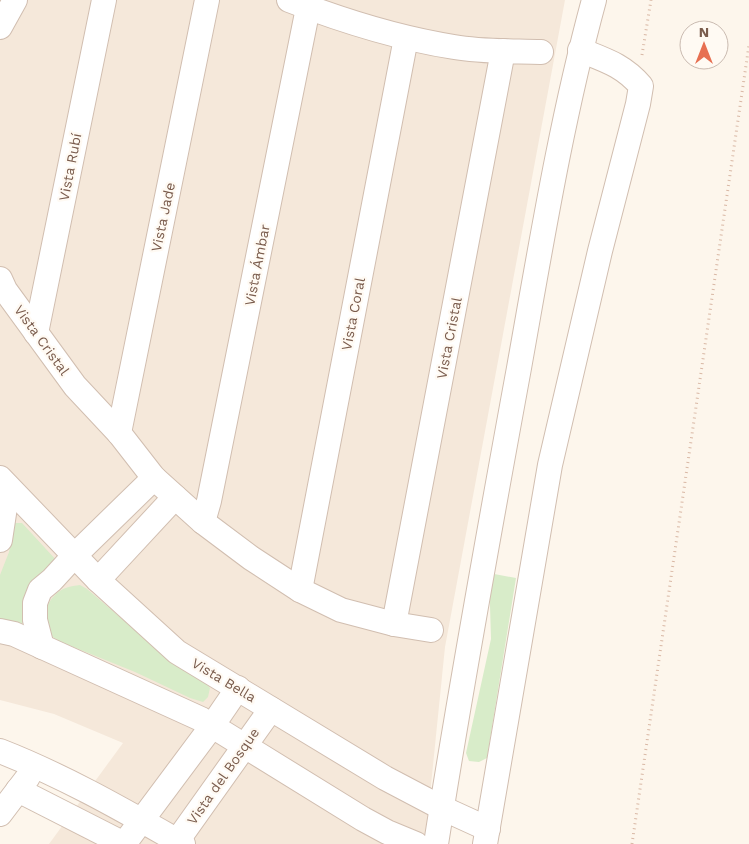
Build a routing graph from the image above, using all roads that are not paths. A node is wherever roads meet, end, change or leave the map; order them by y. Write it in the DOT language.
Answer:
graph roads {
  1 [pos="15,0"];
  2 [pos="104,0"];
  3 [pos="206,0"];
  4 [pos="594,0"];
  5 [pos="299,4"];
  6 [pos="0,26"];
  7 [pos="406,38"];
  8 [pos="580,50"];
  9 [pos="503,51"];
  10 [pos="541,52"];
  11 [pos="0,279"];
  12 [pos="36,333"];
  13 [pos="119,433"];
  14 [pos="154,478"];
  15 [pos="4,483"];
  16 [pos="175,497"];
  17 [pos="203,522"];
  18 [pos="0,540"];
  19 [pos="74,556"];
  20 [pos="98,580"];
  21 [pos="300,590"];
  22 [pos="394,624"];
  23 [pos="431,630"];
  24 [pos="0,631"];
  25 [pos="42,647"];
  26 [pos="238,688"];
  27 [pos="271,709"];
  28 [pos="212,726"];
  29 [pos="245,747"];
  30 [pos="0,751"];
  31 [pos="36,766"];
  32 [pos="18,790"];
  33 [pos="442,808"];
  34 [pos="0,814"];
  35 [pos="142,821"];
  36 [pos="486,836"];
  37 [pos="179,843"];
  38 [pos="124,844"];
  39 [pos="416,844"];
  40 [pos="436,844"];
  1 -- 6 [label="street"];
  2 -- 12 [label="street, Vista Rubí"];
  3 -- 13 [label="street, Vista Jade"];
  4 -- 8 [label="street"];
  5 -- 7 [label="street"];
  5 -- 17 [label="street, Vista Ámbar"];
  7 -- 9 [label="street"];
  7 -- 21 [label="street, Vista Coral"];
  8 -- 33 [label="street"];
  8 -- 36 [label="street"];
  9 -- 10 [label="street"];
  9 -- 22 [label="street, Vista Cristal"];
  11 -- 12 [label="street, Vista Cristal"];
  12 -- 13 [label="street, Vista Cristal"];
  13 -- 14 [label="street, Vista Cristal"];
  14 -- 16 [label="street, Vista Cristal"];
  14 -- 19 [label="street"];
  15 -- 18 [label="street"];
  15 -- 19 [label="street, Vista Bella"];
  16 -- 17 [label="street, Vista Cristal"];
  16 -- 20 [label="street"];
  17 -- 21 [label="street, Vista Cristal"];
  19 -- 20 [label="street, Vista Bella"];
  19 -- 25 [label="street"];
  20 -- 26 [label="street, Vista Bella"];
  21 -- 22 [label="street, Vista Cristal"];
  22 -- 23 [label="street, Vista Cristal"];
  24 -- 25 [label="street"];
  25 -- 28 [label="street"];
  26 -- 27 [label="street, Vista Bella"];
  26 -- 28 [label="street"];
  27 -- 29 [label="street, Vista del Bosque"];
  27 -- 33 [label="street, Vista Bella"];
  28 -- 29 [label="street"];
  28 -- 35 [label="street"];
  29 -- 37 [label="street, Vista del Bosque"];
  29 -- 39 [label="street"];
  30 -- 31 [label="street"];
  31 -- 32 [label="street"];
  31 -- 35 [label="street"];
  32 -- 34 [label="street"];
  32 -- 38 [label="street"];
  33 -- 36 [label="street, Vista Bella"];
  33 -- 40 [label="street"];
  35 -- 37 [label="street"];
  35 -- 38 [label="street"];
}
